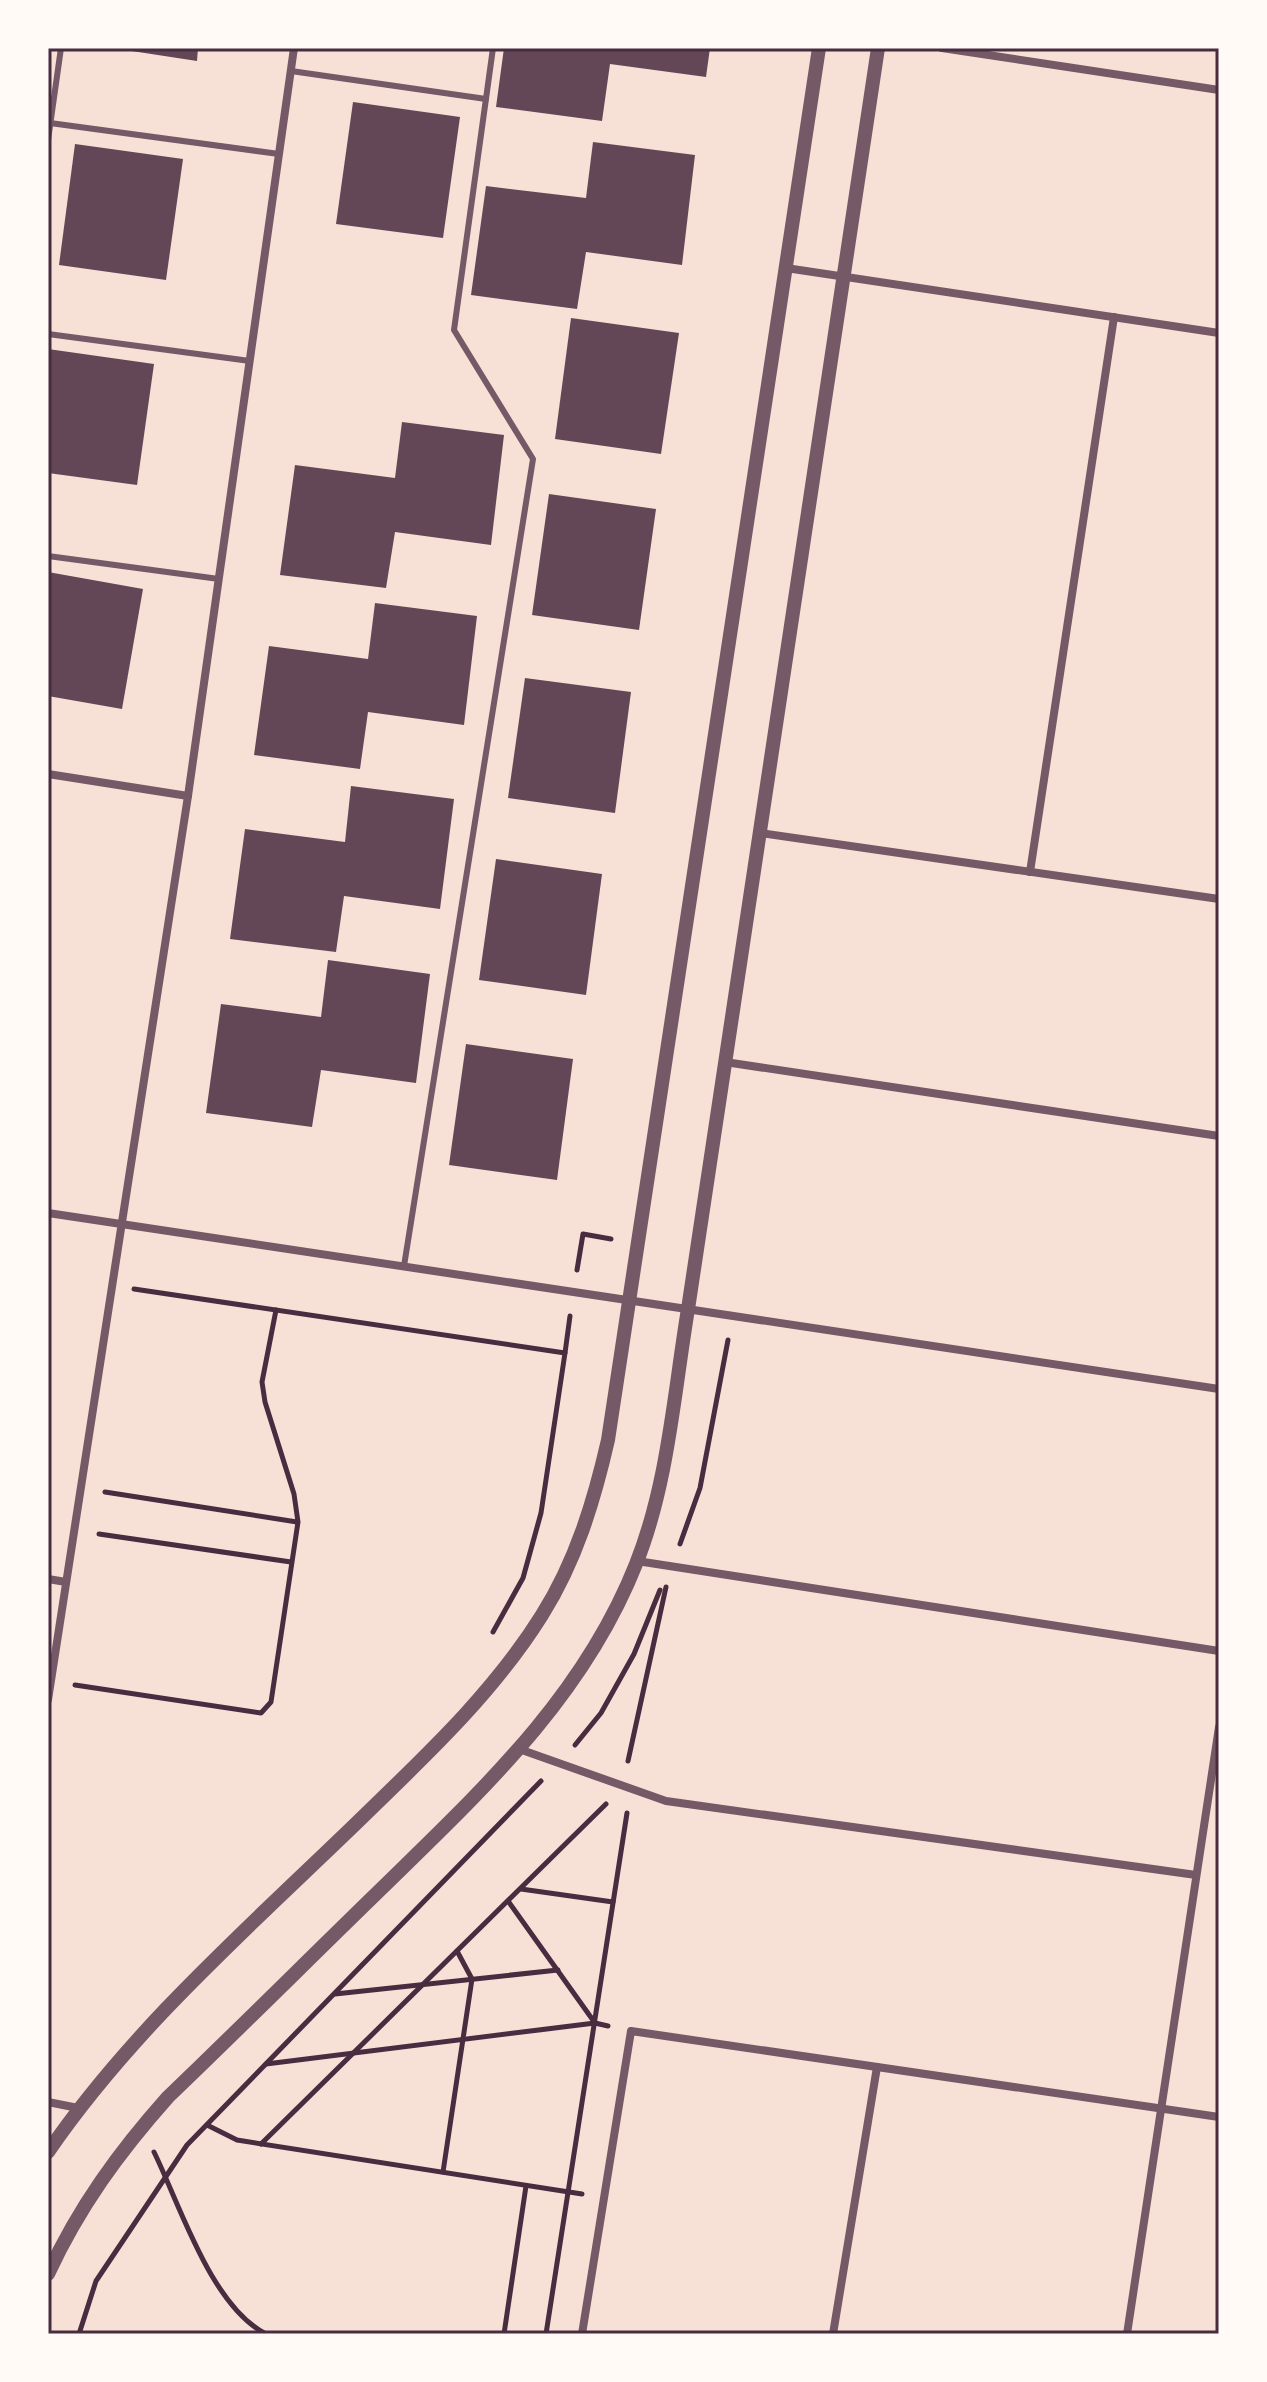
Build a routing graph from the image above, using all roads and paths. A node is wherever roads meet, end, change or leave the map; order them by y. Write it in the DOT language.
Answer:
graph roads {
  1 [pos="61,48"];
  2 [pos="294,48"];
  3 [pos="493,48"];
  4 [pos="819,48"];
  5 [pos="878,48"];
  6 [pos="942,48"];
  7 [pos="291,71"];
  8 [pos="1219,90"];
  9 [pos="486,99"];
  10 [pos="50,123"];
  11 [pos="48,140"];
  12 [pos="279,154"];
  13 [pos="786,268"];
  14 [pos="843,277"];
  15 [pos="1114,317"];
  16 [pos="1219,333"];
  17 [pos="48,334"];
  18 [pos="250,361"];
  19 [pos="48,556"];
  20 [pos="219,579"];
  21 [pos="48,774"];
  22 [pos="188,796"];
  23 [pos="760,833"];
  24 [pos="1030,872"];
  25 [pos="1219,899"];
  26 [pos="725,1062"];
  27 [pos="1219,1136"];
  28 [pos="48,1213"];
  29 [pos="122,1224"];
  30 [pos="638,1243"];
  31 [pos="404,1266"];
  32 [pos="113,1285"];
  33 [pos="574,1291"];
  34 [pos="629,1300"];
  35 [pos="688,1309"];
  36 [pos="276,1310"];
  37 [pos="565,1353"];
  38 [pos="1219,1389"];
  39 [pos="81,1488"];
  40 [pos="298,1522"];
  41 [pos="74,1531"];
  42 [pos="637,1561"];
  43 [pos="291,1562"];
  44 [pos="670,1567"];
  45 [pos="48,1579"];
  46 [pos="66,1582"];
  47 [pos="491,1637"];
  48 [pos="1219,1651"];
  49 [pos="51,1681"];
  50 [pos="48,1700"];
  51 [pos="1219,1727"];
  52 [pos="519,1749"];
  53 [pos="623,1785"];
  54 [pos="1196,1875"];
  55 [pos="520,1889"];
  56 [pos="508,1901"];
  57 [pos="613,1902"];
  58 [pos="457,1951"];
  59 [pos="558,1970"];
  60 [pos="472,1979"];
  61 [pos="423,1985"];
  62 [pos="334,1994"];
  63 [pos="595,2023"];
  64 [pos="631,2031"];
  65 [pos="463,2039"];
  66 [pos="353,2053"];
  67 [pos="265,2064"];
  68 [pos="877,2067"];
  69 [pos="48,2102"];
  70 [pos="78,2108"];
  71 [pos="1161,2109"];
  72 [pos="1219,2117"];
  73 [pos="207,2125"];
  74 [pos="142,2126"];
  75 [pos="261,2144"];
  76 [pos="48,2152"];
  77 [pos="443,2172"];
  78 [pos="526,2186"];
  79 [pos="570,2192"];
  80 [pos="604,2198"];
  81 [pos="48,2274"];
  82 [pos="266,2334"];
  83 [pos="504,2334"];
  84 [pos="546,2334"];
  85 [pos="582,2334"];
  86 [pos="833,2334"];
  87 [pos="1127,2334"];
  1 -- 10 [label="lane"];
  2 -- 7 [label="street"];
  3 -- 9 [label="lane"];
  4 -- 13 [label="street"];
  5 -- 14 [label="street"];
  6 -- 8 [label="street"];
  7 -- 9 [label="lane"];
  7 -- 12 [label="street"];
  9 -- 31 [label="lane"];
  10 -- 11 [label="lane"];
  10 -- 12 [label="lane"];
  12 -- 18 [label="street"];
  13 -- 14 [label="street"];
  13 -- 30 [label="street"];
  14 -- 15 [label="street"];
  14 -- 23 [label="street"];
  15 -- 16 [label="street"];
  15 -- 24 [label="street"];
  17 -- 18 [label="lane"];
  18 -- 20 [label="street"];
  19 -- 20 [label="lane"];
  20 -- 22 [label="street"];
  21 -- 22 [label="street"];
  22 -- 29 [label="street"];
  23 -- 24 [label="street"];
  23 -- 26 [label="street"];
  24 -- 25 [label="street"];
  26 -- 27 [label="street"];
  26 -- 35 [label="street"];
  28 -- 29 [label="street"];
  29 -- 31 [label="street"];
  29 -- 32 [label="street"];
  30 -- 33 [label="path"];
  30 -- 34 [label="street"];
  31 -- 33 [label="street"];
  32 -- 36 [label="path"];
  32 -- 39 [label="street"];
  33 -- 34 [label="street"];
  33 -- 37 [label="path"];
  34 -- 35 [label="street"];
  34 -- 70 [label="street"];
  35 -- 38 [label="street"];
  35 -- 42 [label="street"];
  36 -- 37 [label="path"];
  36 -- 40 [label="path"];
  37 -- 47 [label="path"];
  39 -- 40 [label="path"];
  39 -- 41 [label="street"];
  40 -- 43 [label="path"];
  41 -- 43 [label="path"];
  41 -- 46 [label="street"];
  42 -- 44 [label="street"];
  42 -- 52 [label="street"];
  43 -- 49 [label="path"];
  44 -- 48 [label="street"];
  44 -- 53 [label="path"];
  45 -- 46 [label="street"];
  46 -- 49 [label="street"];
  49 -- 50 [label="street"];
  51 -- 54 [label="street"];
  52 -- 53 [label="street"];
  52 -- 74 [label="street"];
  53 -- 54 [label="street"];
  53 -- 55 [label="path"];
  53 -- 57 [label="path"];
  54 -- 71 [label="street"];
  55 -- 56 [label="path"];
  55 -- 57 [label="path"];
  56 -- 58 [label="path"];
  56 -- 59 [label="path"];
  57 -- 63 [label="path"];
  58 -- 60 [label="path"];
  58 -- 61 [label="path"];
  59 -- 60 [label="path"];
  59 -- 63 [label="path"];
  60 -- 61 [label="path"];
  60 -- 65 [label="path"];
  61 -- 62 [label="path"];
  61 -- 66 [label="path"];
  63 -- 64 [label="path"];
  63 -- 65 [label="path"];
  63 -- 79 [label="path"];
  64 -- 68 [label="street"];
  64 -- 80 [label="street"];
  65 -- 66 [label="path"];
  65 -- 77 [label="path"];
  66 -- 67 [label="path"];
  66 -- 75 [label="path"];
  68 -- 71 [label="street"];
  68 -- 86 [label="street"];
  69 -- 70 [label="street"];
  70 -- 76 [label="street"];
  71 -- 72 [label="street"];
  71 -- 87 [label="street"];
  73 -- 75 [label="path"];
  74 -- 81 [label="street"];
  74 -- 82 [label="path"];
  75 -- 77 [label="path"];
  77 -- 78 [label="path"];
  78 -- 79 [label="path"];
  78 -- 83 [label="path"];
  79 -- 80 [label="path"];
  79 -- 84 [label="path"];
  80 -- 85 [label="street"];
}
